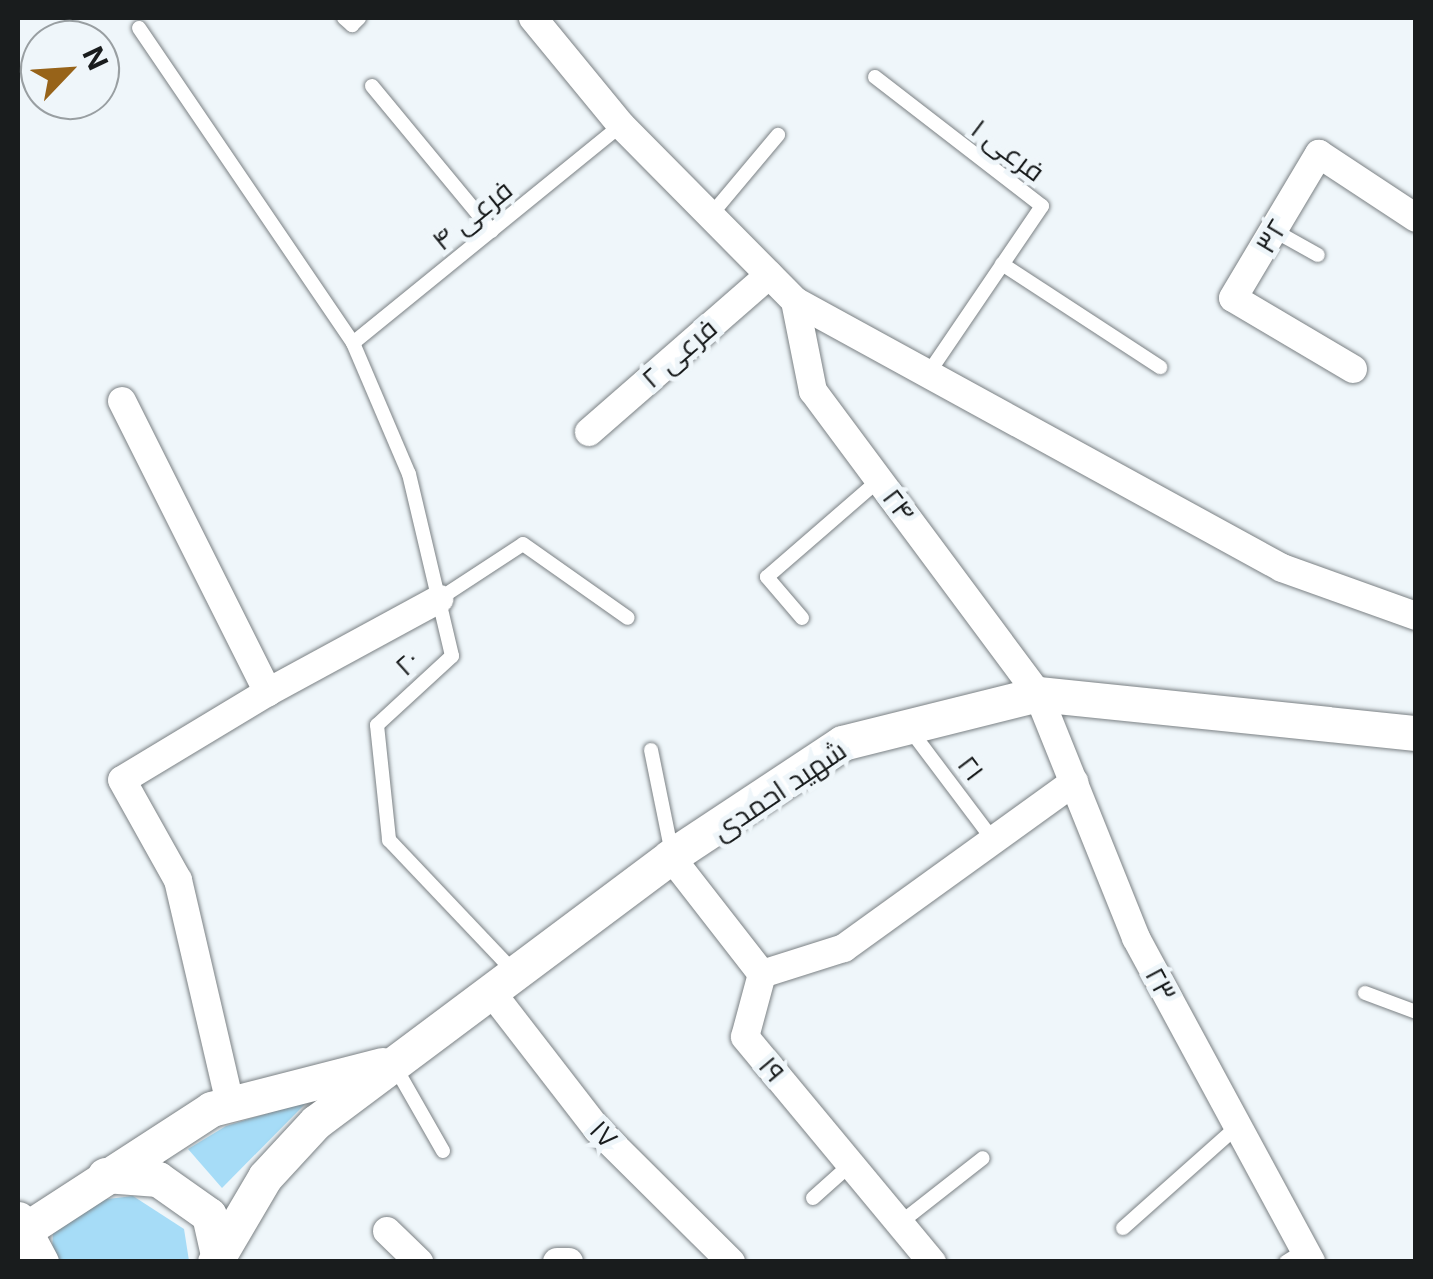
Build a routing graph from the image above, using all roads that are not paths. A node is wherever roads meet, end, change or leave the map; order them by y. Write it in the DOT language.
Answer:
graph roads {
  1 [pos="344,18"];
  2 [pos="359,18"];
  3 [pos="533,18"];
  4 [pos="139,28"];
  5 [pos="875,77"];
  6 [pos="372,86"];
  7 [pos="622,126"];
  8 [pos="778,134"];
  9 [pos="710,216"];
  10 [pos="1416,218"];
  11 [pos="1275,231"];
  12 [pos="492,232"];
  13 [pos="1318,255"];
  14 [pos="1002,264"];
  15 [pos="769,274"];
  16 [pos="795,300"];
  17 [pos="354,343"];
  18 [pos="1160,367"];
  19 [pos="1352,369"];
  20 [pos="925,379"];
  21 [pos="122,401"];
  22 [pos="589,432"];
  23 [pos="880,479"];
  24 [pos="439,599"];
  25 [pos="1416,616"];
  26 [pos="628,618"];
  27 [pos="802,618"];
  28 [pos="268,692"];
  29 [pos="1038,694"];
  30 [pos="908,726"];
  31 [pos="1416,733"];
  32 [pos="651,750"];
  33 [pos="1074,782"];
  34 [pos="994,840"];
  35 [pos="674,861"];
  36 [pos="762,974"];
  37 [pos="505,984"];
  38 [pos="1365,994"];
  39 [pos="1416,1012"];
  40 [pos="392,1063"];
  41 [pos="230,1104"];
  42 [pos="1238,1126"];
  43 [pos="444,1152"];
  44 [pos="983,1158"];
  45 [pos="851,1164"];
  46 [pos="105,1174"];
  47 [pos="813,1198"];
  48 [pos="900,1222"];
  49 [pos="1123,1228"];
  50 [pos="387,1231"];
  51 [pos="25,1237"];
  52 [pos="1301,1258"];
  53 [pos="220,1259"];
  54 [pos="419,1262"];
  55 [pos="558,1262"];
  56 [pos="568,1262"];
  57 [pos="731,1262"];
  58 [pos="932,1262"];
  1 -- 2 [label="lane"];
  3 -- 7 [label="street"];
  4 -- 17 [label="lane, ۲۰"];
  5 -- 14 [label="lane, فرعی ۱"];
  6 -- 12 [label="lane"];
  7 -- 9 [label="street"];
  7 -- 12 [label="lane, فرعی ۴"];
  8 -- 9 [label="lane"];
  9 -- 15 [label="street"];
  10 -- 11 [label="street, ۳۲"];
  11 -- 13 [label="lane"];
  11 -- 19 [label="street, ۳۲"];
  12 -- 17 [label="lane, فرعی ۴"];
  14 -- 18 [label="lane"];
  14 -- 20 [label="lane, فرعی ۱"];
  15 -- 16 [label="street"];
  15 -- 22 [label="street, فرعی ۲"];
  16 -- 20 [label="street"];
  16 -- 23 [label="street, ۲۴"];
  17 -- 24 [label="lane, ۲۰"];
  20 -- 25 [label="street"];
  21 -- 28 [label="street"];
  23 -- 27 [label="lane"];
  23 -- 29 [label="street, ۲۴"];
  24 -- 26 [label="lane"];
  24 -- 28 [label="street"];
  24 -- 37 [label="lane, ۲۰"];
  28 -- 41 [label="street"];
  29 -- 30 [label="street, شهید احمدی"];
  29 -- 31 [label="street, شهید احمدی"];
  29 -- 33 [label="street, ۲۳"];
  30 -- 34 [label="lane, ۲۱"];
  30 -- 35 [label="street, شهید احمدی"];
  32 -- 35 [label="lane"];
  33 -- 34 [label="street"];
  33 -- 42 [label="street, ۲۳"];
  34 -- 36 [label="street"];
  35 -- 36 [label="street"];
  35 -- 37 [label="street, شهید احمدی"];
  36 -- 45 [label="street, ۱۹"];
  37 -- 40 [label="street, شهید احمدی"];
  37 -- 57 [label="street, ۱۷"];
  38 -- 39 [label="lane"];
  40 -- 41 [label="street, شهید احمدی"];
  40 -- 43 [label="lane"];
  40 -- 53 [label="street, شهید احمدی"];
  41 -- 46 [label="street, شهید احمدی"];
  42 -- 49 [label="lane"];
  42 -- 52 [label="street, ۲۳"];
  44 -- 48 [label="lane"];
  45 -- 47 [label="lane"];
  45 -- 48 [label="street, ۱۹"];
  46 -- 51 [label="street, شهید احمدی"];
  46 -- 53 [label="street"];
  48 -- 58 [label="street, ۱۹"];
  50 -- 54 [label="street"];
  55 -- 56 [label="street"];
}
